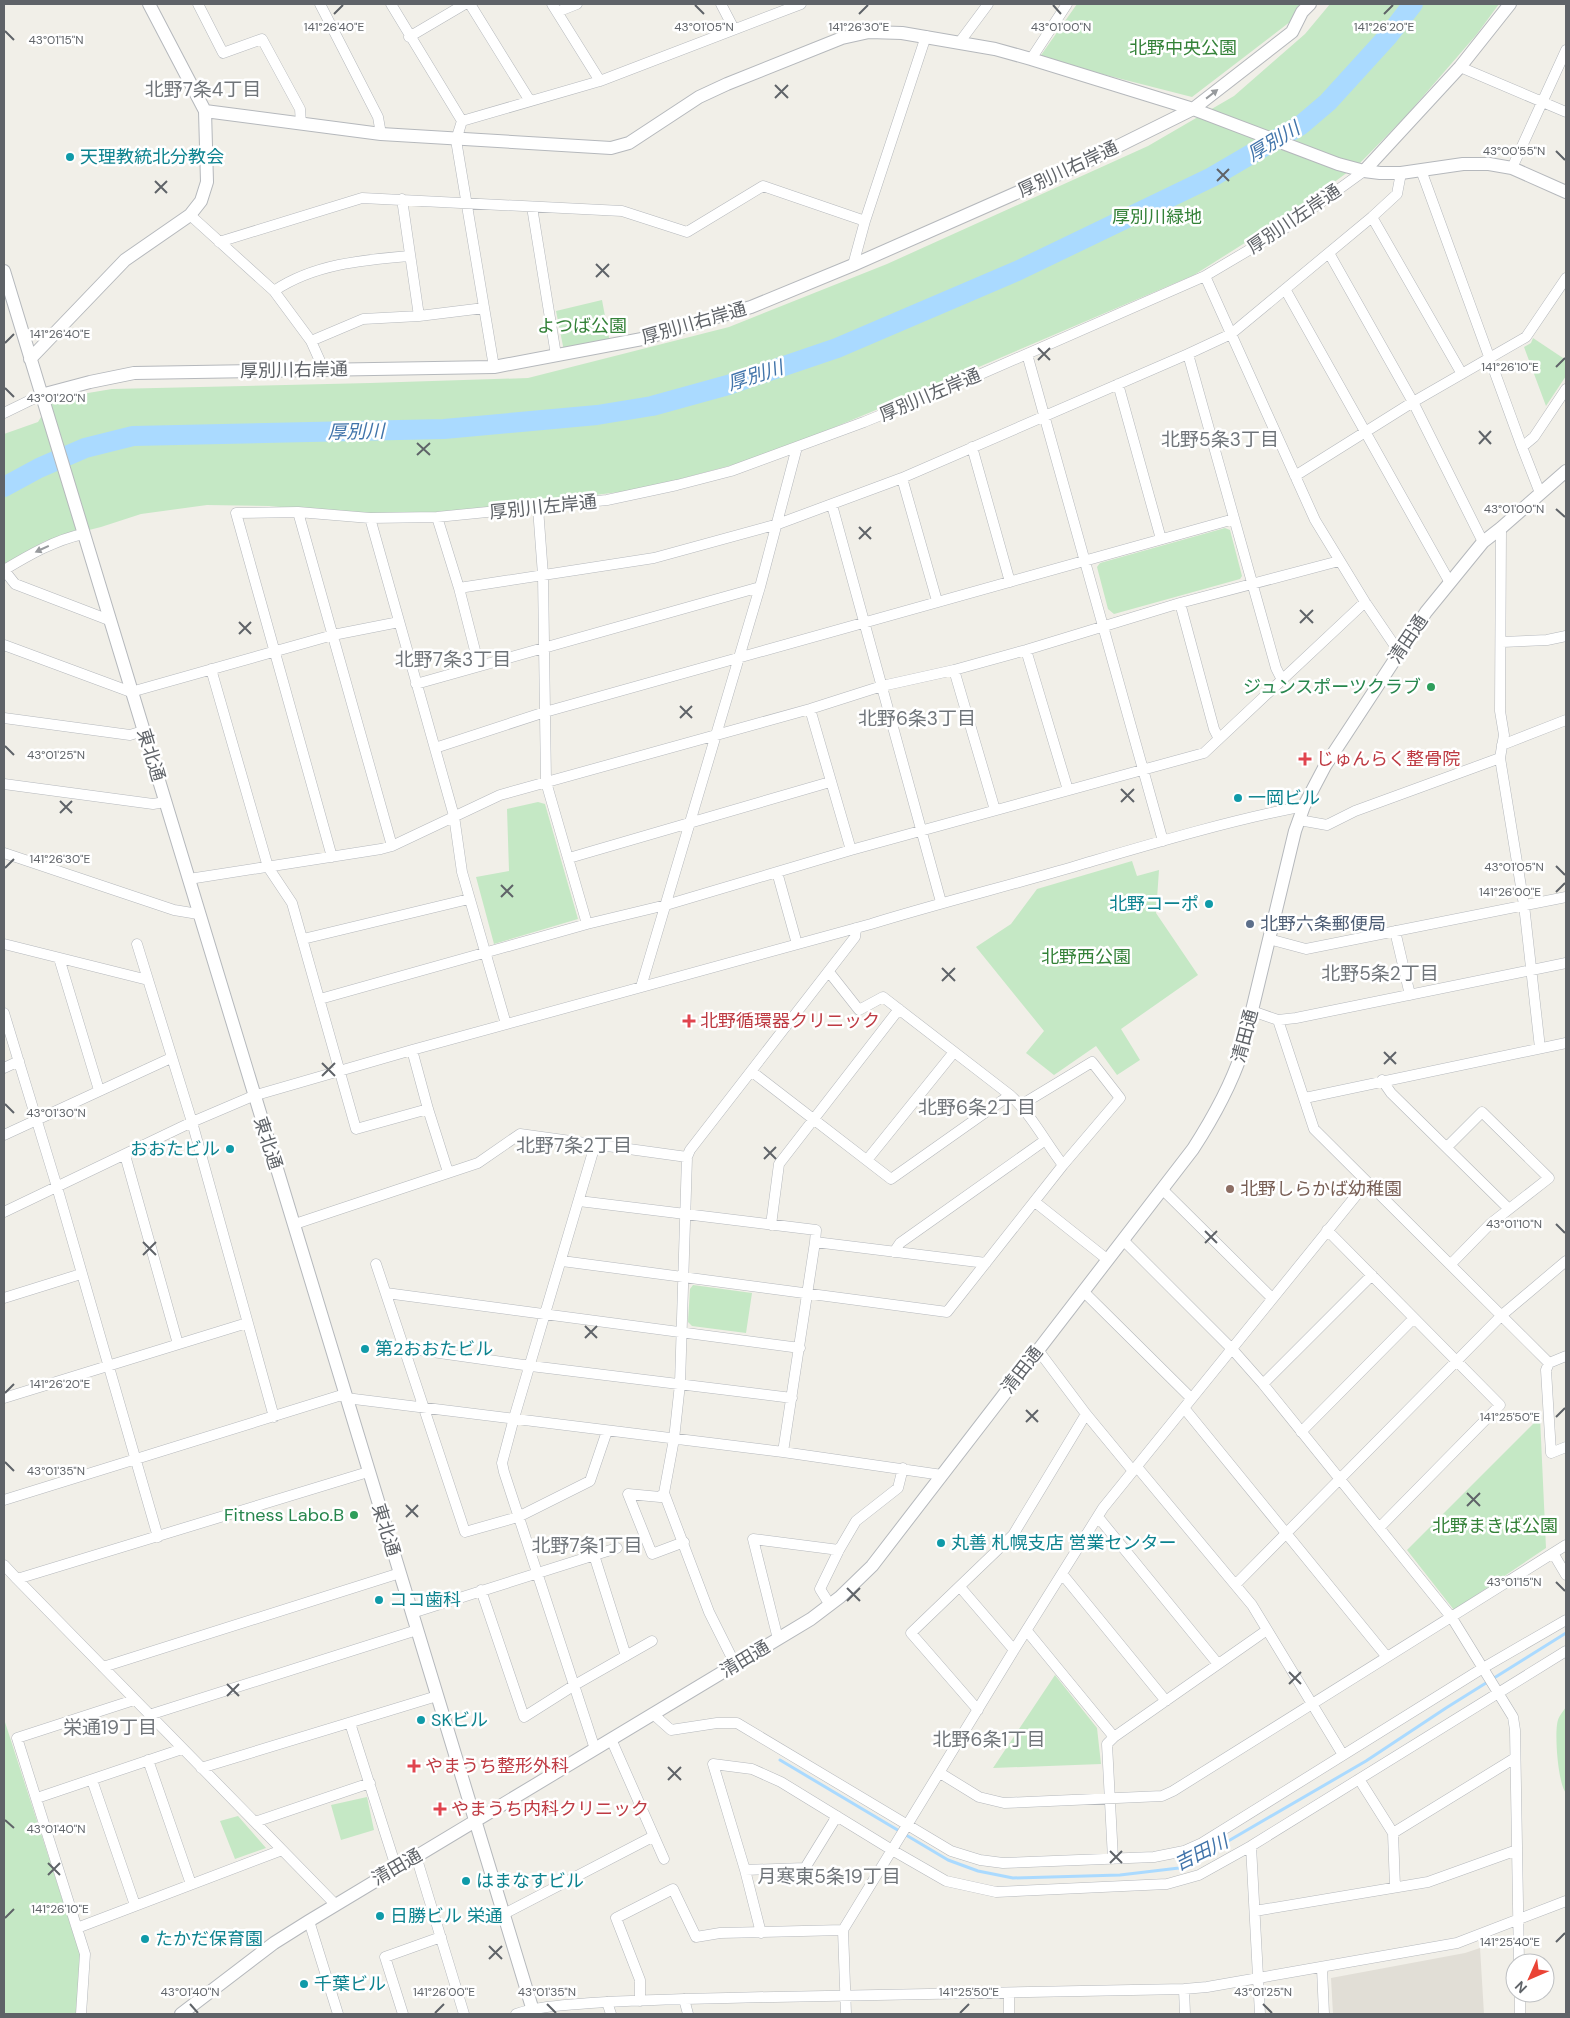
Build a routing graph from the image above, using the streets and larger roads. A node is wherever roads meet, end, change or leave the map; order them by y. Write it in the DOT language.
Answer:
graph roads {
  1 [pos="149,4"];
  2 [pos="198,4"];
  3 [pos="320,4"];
  4 [pos="391,4"];
  5 [pos="465,4"];
  6 [pos="470,4"];
  7 [pos="577,4"];
  8 [pos="721,4"];
  9 [pos="801,4"];
  10 [pos="988,4"];
  11 [pos="1067,4"];
  12 [pos="1310,4"];
  13 [pos="1510,4"];
  14 [pos="554,8"];
  15 [pos="734,29"];
  16 [pos="409,36"];
  17 [pos="926,36"];
  18 [pos="958,43"];
  19 [pos="1566,50"];
  20 [pos="1031,59"];
  21 [pos="1460,67"];
  22 [pos="600,81"];
  23 [pos="530,101"];
  24 [pos="1542,102"];
  25 [pos="1193,109"];
  26 [pos="205,111"];
  27 [pos="1566,112"];
  28 [pos="462,121"];
  29 [pos="300,124"];
  30 [pos="381,134"];
  31 [pos="456,140"];
  32 [pos="1512,168"];
  33 [pos="1421,170"];
  34 [pos="1364,171"];
  35 [pos="1401,173"];
  36 [pos="1566,192"];
  37 [pos="402,199"];
  38 [pos="466,204"];
  39 [pos="532,207"];
  40 [pos="190,214"];
  41 [pos="1372,217"];
  42 [pos="865,221"];
  43 [pos="219,242"];
  44 [pos="1328,253"];
  45 [pos="410,256"];
  46 [pos="854,266"];
  47 [pos="4,271"];
  48 [pos="1205,276"];
  49 [pos="1566,278"];
  50 [pos="1285,290"];
  51 [pos="274,291"];
  52 [pos="484,308"];
  53 [pos="419,316"];
  54 [pos="1231,334"];
  55 [pos="311,341"];
  56 [pos="1027,354"];
  57 [pos="1188,354"];
  58 [pos="556,355"];
  59 [pos="1490,358"];
  60 [pos="30,359"];
  61 [pos="494,366"];
  62 [pos="324,370"];
  63 [pos="1462,374"];
  64 [pos="1118,384"];
  65 [pos="1566,389"];
  66 [pos="41,395"];
  67 [pos="1413,402"];
  68 [pos="4,413"];
  69 [pos="1044,416"];
  70 [pos="1365,434"];
  71 [pos="797,447"];
  72 [pos="972,447"];
  73 [pos="1522,447"];
  74 [pos="1566,471"];
  75 [pos="1295,476"];
  76 [pos="902,478"];
  77 [pos="1540,493"];
  78 [pos="832,505"];
  79 [pos="538,508"];
  80 [pos="298,512"];
  81 [pos="370,518"];
  82 [pos="437,518"];
  83 [pos="1234,519"];
  84 [pos="778,524"];
  85 [pos="1501,528"];
  86 [pos="83,534"];
  87 [pos="1161,539"];
  88 [pos="1483,542"];
  89 [pos="1085,561"];
  90 [pos="1339,561"];
  91 [pos="4,570"];
  92 [pos="543,576"];
  93 [pos="1010,582"];
  94 [pos="1449,582"];
  95 [pos="1252,583"];
  96 [pos="760,587"];
  97 [pos="459,588"];
  98 [pos="937,601"];
  99 [pos="1365,602"];
  100 [pos="1180,604"];
  101 [pos="109,620"];
  102 [pos="399,622"];
  103 [pos="864,622"];
  104 [pos="1103,627"];
  105 [pos="333,635"];
  106 [pos="1566,636"];
  107 [pos="1502,642"];
  108 [pos="4,645"];
  109 [pos="543,648"];
  110 [pos="1026,650"];
  111 [pos="274,651"];
  112 [pos="1399,652"];
  113 [pos="739,658"];
  114 [pos="479,666"];
  115 [pos="211,670"];
  116 [pos="954,670"];
  117 [pos="1282,680"];
  118 [pos="416,684"];
  119 [pos="882,686"];
  120 [pos="131,692"];
  121 [pos="810,709"];
  122 [pos="545,712"];
  123 [pos="4,718"];
  124 [pos="1566,720"];
  125 [pos="143,732"];
  126 [pos="716,735"];
  127 [pos="1219,739"];
  128 [pos="1502,745"];
  129 [pos="434,748"];
  130 [pos="1500,758"];
  131 [pos="1143,769"];
  132 [pos="546,782"];
  133 [pos="830,782"];
  134 [pos="4,784"];
  135 [pos="1068,790"];
  136 [pos="165,802"];
  137 [pos="1304,806"];
  138 [pos="995,810"];
  139 [pos="454,816"];
  140 [pos="1299,820"];
  141 [pos="690,822"];
  142 [pos="922,831"];
  143 [pos="1163,841"];
  144 [pos="392,846"];
  145 [pos="851,850"];
  146 [pos="4,853"];
  147 [pos="332,857"];
  148 [pos="569,858"];
  149 [pos="268,867"];
  150 [pos="777,872"];
  151 [pos="189,879"];
  152 [pos="1566,897"];
  153 [pos="469,899"];
  154 [pos="941,902"];
  155 [pos="666,905"];
  156 [pos="1524,905"];
  157 [pos="198,914"];
  158 [pos="586,924"];
  159 [pos="856,928"];
  160 [pos="1395,931"];
  161 [pos="303,939"];
  162 [pos="1269,939"];
  163 [pos="4,944"];
  164 [pos="138,944"];
  165 [pos="797,944"];
  166 [pos="484,953"];
  167 [pos="59,958"];
  168 [pos="1566,964"];
  169 [pos="1532,970"];
  170 [pos="829,972"];
  171 [pos="148,980"];
  172 [pos="641,987"];
  173 [pos="1410,995"];
  174 [pos="320,999"];
  175 [pos="899,1009"];
  176 [pos="1252,1011"];
  177 [pos="4,1012"];
  178 [pos="1278,1020"];
  179 [pos="506,1024"];
  180 [pos="1566,1042"];
  181 [pos="1540,1048"];
  182 [pos="412,1050"];
  183 [pos="954,1052"];
  184 [pos="172,1058"];
  185 [pos="19,1061"];
  186 [pos="4,1068"];
  187 [pos="340,1070"];
  188 [pos="751,1071"];
  189 [pos="1382,1080"];
  190 [pos="99,1090"];
  191 [pos="253,1096"];
  192 [pos="1010,1096"];
  193 [pos="1305,1098"];
  194 [pos="1021,1105"];
  195 [pos="428,1109"];
  196 [pos="814,1119"];
  197 [pos="36,1120"];
  198 [pos="192,1122"];
  199 [pos="4,1135"];
  200 [pos="1044,1141"];
  201 [pos="595,1145"];
  202 [pos="1447,1147"];
  203 [pos="124,1154"];
  204 [pos="687,1157"];
  205 [pos="867,1160"];
  206 [pos="1063,1165"];
  207 [pos="448,1172"];
  208 [pos="1367,1182"];
  209 [pos="57,1187"];
  210 [pos="1162,1189"];
  211 [pos="579,1201"];
  212 [pos="1035,1202"];
  213 [pos="1509,1209"];
  214 [pos="4,1212"];
  215 [pos="685,1215"];
  216 [pos="295,1224"];
  217 [pos="771,1225"];
  218 [pos="1327,1230"];
  219 [pos="1123,1240"];
  220 [pos="815,1242"];
  221 [pos="894,1252"];
  222 [pos="1108,1260"];
  223 [pos="562,1261"];
  224 [pos="986,1263"];
  225 [pos="1566,1263"];
  226 [pos="376,1264"];
  227 [pos="1451,1264"];
  228 [pos="81,1274"];
  229 [pos="1372,1276"];
  230 [pos="683,1278"];
  231 [pos="1083,1291"];
  232 [pos="386,1293"];
  233 [pos="807,1293"];
  234 [pos="4,1298"];
  235 [pos="1272,1298"];
  236 [pos="545,1314"];
  237 [pos="1502,1315"];
  238 [pos="1414,1318"];
  239 [pos="247,1323"];
  240 [pos="681,1331"];
  241 [pos="178,1344"];
  242 [pos="404,1348"];
  243 [pos="800,1348"];
  244 [pos="1232,1349"];
  245 [pos="1038,1350"];
  246 [pos="1566,1356"];
  247 [pos="1457,1360"];
  248 [pos="1550,1363"];
  249 [pos="107,1366"];
  250 [pos="530,1366"];
  251 [pos="680,1384"];
  252 [pos="1263,1384"];
  253 [pos="346,1396"];
  254 [pos="4,1398"];
  255 [pos="792,1398"];
  256 [pos="1191,1398"];
  257 [pos="424,1406"];
  258 [pos="1184,1408"];
  259 [pos="1086,1414"];
  260 [pos="274,1417"];
  261 [pos="514,1418"];
  262 [pos="606,1431"];
  263 [pos="1301,1432"];
  264 [pos="674,1439"];
  265 [pos="1566,1447"];
  266 [pos="783,1452"];
  267 [pos="134,1460"];
  268 [pos="903,1468"];
  269 [pos="1135,1469"];
  270 [pos="368,1472"];
  271 [pos="942,1475"];
  272 [pos="1340,1479"];
  273 [pos="664,1493"];
  274 [pos="4,1500"];
  275 [pos="518,1517"];
  276 [pos="1098,1517"];
  277 [pos="1380,1527"];
  278 [pos="1285,1534"];
  279 [pos="158,1537"];
  280 [pos="684,1542"];
  281 [pos="1566,1545"];
  282 [pos="617,1548"];
  283 [pos="839,1550"];
  284 [pos="1553,1553"];
  285 [pos="594,1555"];
  286 [pos="4,1565"];
  287 [pos="400,1573"];
  288 [pos="536,1573"];
  289 [pos="1062,1574"];
  290 [pos="1566,1575"];
  291 [pos="17,1579"];
  292 [pos="1236,1584"];
  293 [pos="960,1587"];
  294 [pos="481,1590"];
  295 [pos="830,1605"];
  296 [pos="412,1613"];
  297 [pos="1452,1618"];
  298 [pos="1566,1620"];
  299 [pos="417,1630"];
  300 [pos="1267,1630"];
  301 [pos="1027,1631"];
  302 [pos="778,1639"];
  303 [pos="652,1642"];
  304 [pos="1014,1650"];
  305 [pos="1566,1652"];
  306 [pos="626,1656"];
  307 [pos="1387,1657"];
  308 [pos="735,1664"];
  309 [pos="1218,1664"];
  310 [pos="103,1667"];
  311 [pos="1483,1668"];
  312 [pos="573,1686"];
  313 [pos="1499,1694"];
  314 [pos="437,1696"];
  315 [pos="134,1700"];
  316 [pos="1166,1701"];
  317 [pos="1312,1704"];
  318 [pos="978,1710"];
  319 [pos="652,1714"];
  320 [pos="149,1715"];
  321 [pos="350,1723"];
  322 [pos="1114,1737"];
  323 [pos="611,1739"];
  324 [pos="182,1749"];
  325 [pos="595,1749"];
  326 [pos="1343,1755"];
  327 [pos="1514,1758"];
  328 [pos="148,1760"];
  329 [pos="201,1768"];
  330 [pos="940,1773"];
  331 [pos="1359,1779"];
  332 [pos="92,1780"];
  333 [pos="370,1783"];
  334 [pos="37,1798"];
  335 [pos="1111,1798"];
  336 [pos="837,1816"];
  337 [pos="476,1821"];
  338 [pos="255,1822"];
  339 [pos="905,1827"];
  340 [pos="1393,1833"];
  341 [pos="654,1836"];
  342 [pos="1251,1846"];
  343 [pos="893,1848"];
  344 [pos="282,1850"];
  345 [pos="1517,1850"];
  346 [pos="416,1856"];
  347 [pos="664,1859"];
  348 [pos="1113,1859"];
  349 [pos="396,1867"];
  350 [pos="745,1870"];
  351 [pos="191,1884"];
  352 [pos="1394,1887"];
  353 [pos="1566,1901"];
  354 [pos="335,1904"];
  355 [pos="135,1905"];
  356 [pos="1255,1911"];
  357 [pos="504,1914"];
  358 [pos="1518,1918"];
  359 [pos="309,1920"];
  360 [pos="78,1928"];
  361 [pos="843,1930"];
  362 [pos="761,1933"];
  363 [pos="441,1937"];
  364 [pos="1519,1953"];
  365 [pos="1322,1968"];
  366 [pos="1258,1977"];
  367 [pos="1184,1989"];
  368 [pos="1008,1994"];
  369 [pos="846,1995"];
  370 [pos="684,1999"];
  371 [pos="640,2001"];
  372 [pos="607,2002"];
  373 [pos="533,2012"];
  374 [pos="81,2014"];
  375 [pos="181,2014"];
  376 [pos="338,2014"];
  377 [pos="403,2014"];
  378 [pos="464,2014"];
  379 [pos="516,2014"];
  380 [pos="611,2014"];
  381 [pos="688,2014"];
  382 [pos="846,2014"];
  383 [pos="1009,2014"];
  384 [pos="1185,2014"];
  385 [pos="1260,2014"];
  386 [pos="1324,2014"];
  1 -- 26 [label="street"];
  2 -- 29 [label="street"];
  3 -- 30 [label="street"];
  4 -- 16 [label="street"];
  5 -- 16 [label="street"];
  6 -- 23 [label="street"];
  7 -- 14 [label="street"];
  8 -- 15 [label="street"];
  9 -- 15 [label="street"];
  10 -- 18 [label="street"];
  11 -- 20 [label="street"];
  25 -- 12 [label="street, 厚別川右岸通, one-way"];
  13 -- 21 [label="street, 厚別川左岸通"];
  14 -- 22 [label="street"];
  15 -- 22 [label="street"];
  16 -- 28 [label="street"];
  17 -- 18 [label="street"];
  17 -- 31 [label="street"];
  17 -- 42 [label="street"];
  18 -- 20 [label="street"];
  19 -- 24 [label="street"];
  20 -- 25 [label="street"];
  21 -- 24 [label="street"];
  21 -- 34 [label="street, 厚別川左岸通"];
  22 -- 23 [label="street"];
  23 -- 28 [label="street"];
  24 -- 27 [label="street"];
  24 -- 32 [label="street"];
  25 -- 34 [label="street"];
  25 -- 46 [label="street, 厚別川右岸通"];
  26 -- 29 [label="street"];
  26 -- 40 [label="street"];
  28 -- 31 [label="street"];
  29 -- 30 [label="street"];
  30 -- 31 [label="street"];
  31 -- 38 [label="street"];
  32 -- 33 [label="street"];
  32 -- 36 [label="street"];
  33 -- 35 [label="street"];
  33 -- 59 [label="street"];
  34 -- 35 [label="street"];
  34 -- 48 [label="street, 厚別川左岸通"];
  35 -- 41 [label="street"];
  37 -- 38 [label="street"];
  37 -- 43 [label="street"];
  37 -- 45 [label="street"];
  38 -- 39 [label="street"];
  38 -- 52 [label="street"];
  39 -- 42 [label="street"];
  39 -- 58 [label="street"];
  40 -- 43 [label="street"];
  40 -- 60 [label="street"];
  41 -- 44 [label="street"];
  41 -- 63 [label="street"];
  42 -- 46 [label="street"];
  43 -- 51 [label="street"];
  44 -- 50 [label="street"];
  44 -- 67 [label="street"];
  45 -- 51 [label="street"];
  45 -- 53 [label="street"];
  46 -- 58 [label="street, 厚別川右岸通"];
  47 -- 60 [label="street, 東北通"];
  48 -- 54 [label="street"];
  48 -- 56 [label="street, 厚別川左岸通"];
  49 -- 59 [label="street"];
  50 -- 54 [label="street"];
  50 -- 70 [label="street"];
  51 -- 55 [label="street"];
  52 -- 53 [label="street"];
  52 -- 61 [label="street"];
  53 -- 55 [label="street"];
  54 -- 57 [label="street"];
  54 -- 75 [label="street"];
  55 -- 62 [label="street"];
  56 -- 69 [label="street"];
  56 -- 71 [label="street, 厚別川左岸通"];
  57 -- 64 [label="street"];
  57 -- 83 [label="street"];
  58 -- 61 [label="street, 厚別川右岸通"];
  59 -- 63 [label="street"];
  59 -- 73 [label="street"];
  60 -- 66 [label="street, 東北通"];
  61 -- 62 [label="street, 厚別川右岸通"];
  62 -- 66 [label="street, 厚別川右岸通"];
  63 -- 67 [label="street"];
  64 -- 69 [label="street"];
  64 -- 87 [label="street"];
  65 -- 73 [label="street"];
  66 -- 68 [label="street, 厚別川右岸通"];
  66 -- 86 [label="street, 東北通"];
  67 -- 70 [label="street"];
  67 -- 88 [label="street"];
  69 -- 72 [label="street"];
  69 -- 89 [label="street"];
  70 -- 75 [label="street"];
  70 -- 94 [label="street"];
  71 -- 79 [label="street, 厚別川左岸通"];
  71 -- 84 [label="street"];
  72 -- 76 [label="street"];
  72 -- 93 [label="street"];
  73 -- 77 [label="street"];
  74 -- 77 [label="street, 清田通"];
  75 -- 90 [label="street"];
  76 -- 78 [label="street"];
  76 -- 98 [label="street"];
  77 -- 85 [label="street, 清田通"];
  78 -- 84 [label="street"];
  78 -- 103 [label="street"];
  79 -- 82 [label="street, 厚別川左岸通"];
  79 -- 92 [label="street"];
  80 -- 81 [label="street, 厚別川左岸通"];
  80 -- 105 [label="street"];
  80 -- 111 [label="street, 厚別川左岸通"];
  81 -- 82 [label="street, 厚別川左岸通"];
  81 -- 102 [label="street"];
  82 -- 97 [label="street"];
  83 -- 87 [label="street"];
  83 -- 95 [label="street"];
  84 -- 92 [label="street"];
  84 -- 96 [label="street"];
  85 -- 88 [label="street, 清田通"];
  85 -- 107 [label="street"];
  86 -- 91 [label="street, one-way"];
  86 -- 101 [label="street, 東北通"];
  87 -- 89 [label="street"];
  88 -- 94 [label="street, 清田通"];
  89 -- 93 [label="street"];
  89 -- 104 [label="street"];
  90 -- 95 [label="street"];
  90 -- 99 [label="street"];
  91 -- 101 [label="street"];
  92 -- 97 [label="street"];
  92 -- 109 [label="street"];
  93 -- 98 [label="street"];
  94 -- 112 [label="street, 清田通"];
  95 -- 100 [label="street"];
  95 -- 117 [label="street"];
  96 -- 109 [label="street"];
  96 -- 113 [label="street"];
  97 -- 114 [label="street"];
  98 -- 103 [label="street"];
  99 -- 112 [label="street"];
  99 -- 117 [label="street"];
  100 -- 104 [label="street"];
  100 -- 127 [label="street"];
  101 -- 120 [label="street, 東北通"];
  102 -- 105 [label="street"];
  102 -- 118 [label="street"];
  103 -- 113 [label="street"];
  103 -- 119 [label="street"];
  104 -- 110 [label="street"];
  104 -- 131 [label="street"];
  105 -- 111 [label="street"];
  105 -- 144 [label="street"];
  106 -- 107 [label="street"];
  107 -- 128 [label="street"];
  108 -- 120 [label="street"];
  109 -- 114 [label="street"];
  109 -- 122 [label="street"];
  110 -- 116 [label="street"];
  110 -- 135 [label="street"];
  111 -- 115 [label="street"];
  111 -- 147 [label="street"];
  112 -- 137 [label="street, 清田通"];
  113 -- 122 [label="street"];
  113 -- 126 [label="street"];
  114 -- 118 [label="street"];
  115 -- 120 [label="street"];
  115 -- 149 [label="street"];
  116 -- 119 [label="street"];
  116 -- 138 [label="street"];
  117 -- 127 [label="street"];
  118 -- 129 [label="street"];
  119 -- 121 [label="street"];
  119 -- 142 [label="street"];
  120 -- 125 [label="street, 東北通"];
  121 -- 126 [label="street"];
  121 -- 133 [label="street"];
  122 -- 129 [label="street"];
  122 -- 132 [label="street"];
  123 -- 125 [label="street"];
  124 -- 128 [label="street"];
  125 -- 136 [label="street, 東北通"];
  126 -- 132 [label="street"];
  126 -- 141 [label="street"];
  127 -- 131 [label="street"];
  128 -- 130 [label="street"];
  129 -- 139 [label="street"];
  130 -- 140 [label="street"];
  130 -- 156 [label="street"];
  131 -- 135 [label="street"];
  131 -- 143 [label="street"];
  132 -- 139 [label="street"];
  132 -- 148 [label="street"];
  133 -- 141 [label="street"];
  133 -- 145 [label="street"];
  134 -- 136 [label="street"];
  135 -- 138 [label="street"];
  136 -- 151 [label="street, 東北通"];
  137 -- 140 [label="street, 清田通"];
  137 -- 143 [label="street"];
  138 -- 142 [label="street"];
  139 -- 144 [label="street"];
  139 -- 153 [label="street"];
  140 -- 162 [label="street, 清田通"];
  141 -- 148 [label="street"];
  141 -- 155 [label="street"];
  142 -- 145 [label="street"];
  142 -- 154 [label="street"];
  143 -- 154 [label="street"];
  144 -- 147 [label="street"];
  145 -- 150 [label="street"];
  146 -- 157 [label="street"];
  147 -- 149 [label="street"];
  148 -- 158 [label="street"];
  149 -- 151 [label="street"];
  149 -- 161 [label="street"];
  150 -- 155 [label="street"];
  150 -- 165 [label="street"];
  151 -- 157 [label="street, 東北通"];
  152 -- 156 [label="street"];
  153 -- 161 [label="street"];
  153 -- 166 [label="street"];
  154 -- 159 [label="street"];
  155 -- 158 [label="street"];
  155 -- 172 [label="street"];
  156 -- 160 [label="street"];
  156 -- 169 [label="street"];
  157 -- 191 [label="street, 東北通"];
  158 -- 166 [label="street"];
  159 -- 165 [label="street"];
  159 -- 170 [label="street"];
  160 -- 162 [label="street"];
  160 -- 173 [label="street"];
  161 -- 174 [label="street"];
  162 -- 176 [label="street, 清田通"];
  163 -- 167 [label="street"];
  164 -- 171 [label="street"];
  165 -- 172 [label="street"];
  166 -- 174 [label="street"];
  166 -- 179 [label="street"];
  167 -- 171 [label="street"];
  167 -- 190 [label="street"];
  168 -- 169 [label="street"];
  169 -- 173 [label="street"];
  169 -- 181 [label="street"];
  170 -- 175 [label="street"];
  170 -- 188 [label="street"];
  171 -- 184 [label="street"];
  172 -- 179 [label="street"];
  173 -- 178 [label="street"];
  174 -- 187 [label="street"];
  175 -- 183 [label="street"];
  175 -- 196 [label="street"];
  176 -- 178 [label="street"];
  176 -- 210 [label="street, 清田通"];
  177 -- 185 [label="street"];
  178 -- 193 [label="street"];
  179 -- 182 [label="street"];
  180 -- 181 [label="street"];
  181 -- 189 [label="street"];
  182 -- 187 [label="street"];
  182 -- 195 [label="street"];
  183 -- 192 [label="street"];
  183 -- 205 [label="street"];
  184 -- 190 [label="street"];
  184 -- 198 [label="street"];
  185 -- 186 [label="street"];
  185 -- 197 [label="street"];
  187 -- 191 [label="street"];
  187 -- 195 [label="street"];
  188 -- 196 [label="street"];
  188 -- 204 [label="street"];
  189 -- 193 [label="street"];
  189 -- 202 [label="street"];
  190 -- 197 [label="street"];
  191 -- 198 [label="street"];
  191 -- 216 [label="street, 東北通"];
  192 -- 194 [label="street"];
  192 -- 205 [label="street"];
  193 -- 208 [label="street"];
  194 -- 200 [label="street"];
  194 -- 206 [label="street"];
  195 -- 207 [label="street"];
  196 -- 205 [label="street"];
  196 -- 217 [label="street"];
  197 -- 199 [label="street"];
  197 -- 209 [label="street"];
  198 -- 203 [label="street"];
  198 -- 239 [label="street"];
  200 -- 206 [label="street"];
  200 -- 221 [label="street"];
  201 -- 204 [label="street"];
  201 -- 207 [label="street"];
  201 -- 211 [label="street"];
  202 -- 213 [label="street"];
  202 -- 213 [label="street"];
  203 -- 209 [label="street"];
  203 -- 241 [label="street"];
  204 -- 215 [label="street"];
  206 -- 212 [label="street"];
  207 -- 216 [label="street"];
  208 -- 218 [label="street"];
  208 -- 227 [label="street"];
  209 -- 214 [label="street"];
  209 -- 228 [label="street"];
  210 -- 219 [label="street, 清田通"];
  210 -- 235 [label="street"];
  211 -- 215 [label="street"];
  211 -- 223 [label="street"];
  212 -- 222 [label="street"];
  212 -- 224 [label="street"];
  213 -- 227 [label="street"];
  215 -- 217 [label="street"];
  215 -- 230 [label="street"];
  216 -- 253 [label="street, 東北通"];
  217 -- 220 [label="street"];
  218 -- 229 [label="street"];
  218 -- 235 [label="street"];
  219 -- 222 [label="street, 清田通"];
  219 -- 244 [label="street"];
  220 -- 221 [label="street"];
  220 -- 233 [label="street"];
  221 -- 224 [label="street"];
  222 -- 231 [label="street, 清田通"];
  223 -- 230 [label="street"];
  223 -- 236 [label="street"];
  224 -- 233 [label="street"];
  225 -- 237 [label="street"];
  226 -- 232 [label="street"];
  227 -- 237 [label="street"];
  228 -- 234 [label="street"];
  228 -- 249 [label="street"];
  229 -- 238 [label="street"];
  229 -- 252 [label="street"];
  230 -- 233 [label="street"];
  230 -- 240 [label="street"];
  231 -- 245 [label="street, 清田通"];
  231 -- 256 [label="street"];
  232 -- 236 [label="street"];
  232 -- 242 [label="street"];
  233 -- 243 [label="street"];
  235 -- 244 [label="street"];
  236 -- 240 [label="street"];
  236 -- 250 [label="street"];
  237 -- 247 [label="street"];
  237 -- 248 [label="street"];
  238 -- 247 [label="street"];
  238 -- 263 [label="street"];
  239 -- 241 [label="street"];
  239 -- 260 [label="street"];
  240 -- 243 [label="street"];
  240 -- 251 [label="street"];
  241 -- 249 [label="street"];
  242 -- 250 [label="street"];
  242 -- 257 [label="street"];
  243 -- 255 [label="street"];
  244 -- 252 [label="street"];
  244 -- 256 [label="street"];
  245 -- 259 [label="street"];
  245 -- 271 [label="street, 清田通"];
  246 -- 248 [label="street"];
  247 -- 272 [label="street"];
  247 -- 277 [label="street"];
  248 -- 265 [label="street"];
  249 -- 254 [label="street"];
  249 -- 267 [label="street"];
  250 -- 251 [label="street"];
  250 -- 261 [label="street"];
  251 -- 255 [label="street"];
  251 -- 264 [label="street"];
  252 -- 263 [label="street"];
  253 -- 257 [label="street"];
  253 -- 260 [label="street"];
  253 -- 270 [label="street, 東北通"];
  255 -- 266 [label="street"];
  256 -- 258 [label="street"];
  257 -- 261 [label="street"];
  257 -- 275 [label="street"];
  258 -- 269 [label="street"];
  258 -- 278 [label="street"];
  259 -- 269 [label="street"];
  259 -- 293 [label="street"];
  260 -- 267 [label="street"];
  261 -- 262 [label="street"];
  261 -- 275 [label="street"];
  262 -- 264 [label="street"];
  262 -- 275 [label="street"];
  263 -- 272 [label="street"];
  264 -- 266 [label="street"];
  264 -- 273 [label="street"];
  266 -- 268 [label="street"];
  267 -- 274 [label="street"];
  267 -- 279 [label="street"];
  268 -- 271 [label="street"];
  268 -- 283 [label="street"];
  269 -- 276 [label="street"];
  269 -- 292 [label="street"];
  270 -- 279 [label="street"];
  270 -- 287 [label="street, 東北通"];
  271 -- 295 [label="street, 清田通"];
  272 -- 277 [label="street"];
  272 -- 278 [label="street"];
  273 -- 280 [label="street"];
  273 -- 280 [label="street"];
  275 -- 288 [label="street"];
  276 -- 289 [label="street"];
  276 -- 309 [label="street"];
  277 -- 297 [label="street"];
  278 -- 292 [label="street"];
  278 -- 307 [label="street"];
  279 -- 291 [label="street"];
  280 -- 308 [label="street"];
  281 -- 284 [label="street"];
  282 -- 285 [label="street"];
  283 -- 295 [label="street"];
  283 -- 302 [label="street"];
  284 -- 290 [label="street"];
  284 -- 297 [label="street"];
  285 -- 288 [label="street"];
  285 -- 306 [label="street"];
  286 -- 291 [label="street"];
  287 -- 296 [label="street, 東北通"];
  287 -- 310 [label="street"];
  288 -- 294 [label="street"];
  288 -- 312 [label="street"];
  289 -- 301 [label="street"];
  289 -- 316 [label="street"];
  291 -- 310 [label="street"];
  292 -- 300 [label="street"];
  293 -- 304 [label="street"];
  293 -- 318 [label="street"];
  294 -- 296 [label="street"];
  294 -- 312 [label="street"];
  295 -- 302 [label="street, 清田通"];
  296 -- 299 [label="street, 東北通"];
  297 -- 307 [label="street"];
  297 -- 311 [label="street"];
  298 -- 311 [label="street"];
  299 -- 314 [label="street, 東北通"];
  299 -- 320 [label="street"];
  300 -- 309 [label="street"];
  300 -- 317 [label="street"];
  301 -- 304 [label="street"];
  301 -- 322 [label="street"];
  302 -- 308 [label="street, 清田通"];
  303 -- 306 [label="street"];
  304 -- 318 [label="street"];
  305 -- 313 [label="street"];
  306 -- 312 [label="street"];
  307 -- 317 [label="street"];
  308 -- 319 [label="street, 清田通"];
  309 -- 316 [label="street"];
  310 -- 315 [label="street"];
  311 -- 313 [label="street"];
  311 -- 326 [label="street"];
  312 -- 325 [label="street"];
  313 -- 327 [label="street"];
  313 -- 331 [label="street"];
  314 -- 321 [label="street"];
  314 -- 337 [label="street, 東北通"];
  315 -- 320 [label="street"];
  315 -- 334 [label="street"];
  316 -- 322 [label="street"];
  317 -- 326 [label="street"];
  317 -- 335 [label="street"];
  318 -- 330 [label="street"];
  319 -- 323 [label="street, 清田通"];
  319 -- 339 [label="street"];
  320 -- 324 [label="street"];
  321 -- 329 [label="street"];
  321 -- 333 [label="street"];
  322 -- 335 [label="street"];
  323 -- 325 [label="street, 清田通"];
  323 -- 341 [label="street"];
  324 -- 328 [label="street"];
  324 -- 329 [label="street"];
  325 -- 337 [label="street, 清田通"];
  326 -- 348 [label="street"];
  327 -- 340 [label="street"];
  327 -- 345 [label="street"];
  328 -- 332 [label="street"];
  328 -- 351 [label="street"];
  329 -- 338 [label="street"];
  330 -- 335 [label="street"];
  330 -- 339 [label="street"];
  331 -- 340 [label="street"];
  331 -- 342 [label="street"];
  332 -- 334 [label="street"];
  332 -- 355 [label="street"];
  333 -- 338 [label="street"];
  333 -- 349 [label="street"];
  334 -- 360 [label="street"];
  335 -- 348 [label="street"];
  336 -- 343 [label="street"];
  336 -- 350 [label="street"];
  336 -- 350 [label="street"];
  337 -- 346 [label="street, 清田通"];
  337 -- 357 [label="street, 東北通"];
  338 -- 344 [label="street"];
  339 -- 343 [label="street"];
  339 -- 348 [label="street"];
  340 -- 352 [label="street"];
  341 -- 347 [label="street"];
  341 -- 357 [label="street"];
  342 -- 343 [label="street"];
  342 -- 356 [label="street"];
  343 -- 361 [label="street"];
  344 -- 351 [label="street"];
  344 -- 354 [label="street"];
  345 -- 352 [label="street"];
  345 -- 358 [label="street"];
  346 -- 349 [label="street, 清田通"];
  346 -- 363 [label="street"];
  349 -- 354 [label="street, 清田通"];
  350 -- 362 [label="street"];
  351 -- 355 [label="street"];
  352 -- 356 [label="street"];
  353 -- 358 [label="street"];
  354 -- 359 [label="street, 清田通"];
  355 -- 360 [label="street"];
  356 -- 366 [label="street"];
  357 -- 373 [label="street, 東北通"];
  358 -- 364 [label="street"];
  358 -- 365 [label="street"];
  359 -- 375 [label="street, 清田通"];
  359 -- 376 [label="street"];
  360 -- 374 [label="street"];
  361 -- 362 [label="street"];
  361 -- 369 [label="street"];
  362 -- 371 [label="street"];
  363 -- 377 [label="street"];
  363 -- 378 [label="street"];
  365 -- 366 [label="street"];
  365 -- 386 [label="street"];
  366 -- 367 [label="street"];
  366 -- 385 [label="street"];
  367 -- 368 [label="street"];
  367 -- 384 [label="street"];
  368 -- 369 [label="street"];
  368 -- 383 [label="street"];
  369 -- 370 [label="street"];
  369 -- 382 [label="street"];
  370 -- 371 [label="street"];
  370 -- 381 [label="street"];
  371 -- 372 [label="street"];
  372 -- 373 [label="street"];
  372 -- 380 [label="street"];
  373 -- 379 [label="street"];
}
